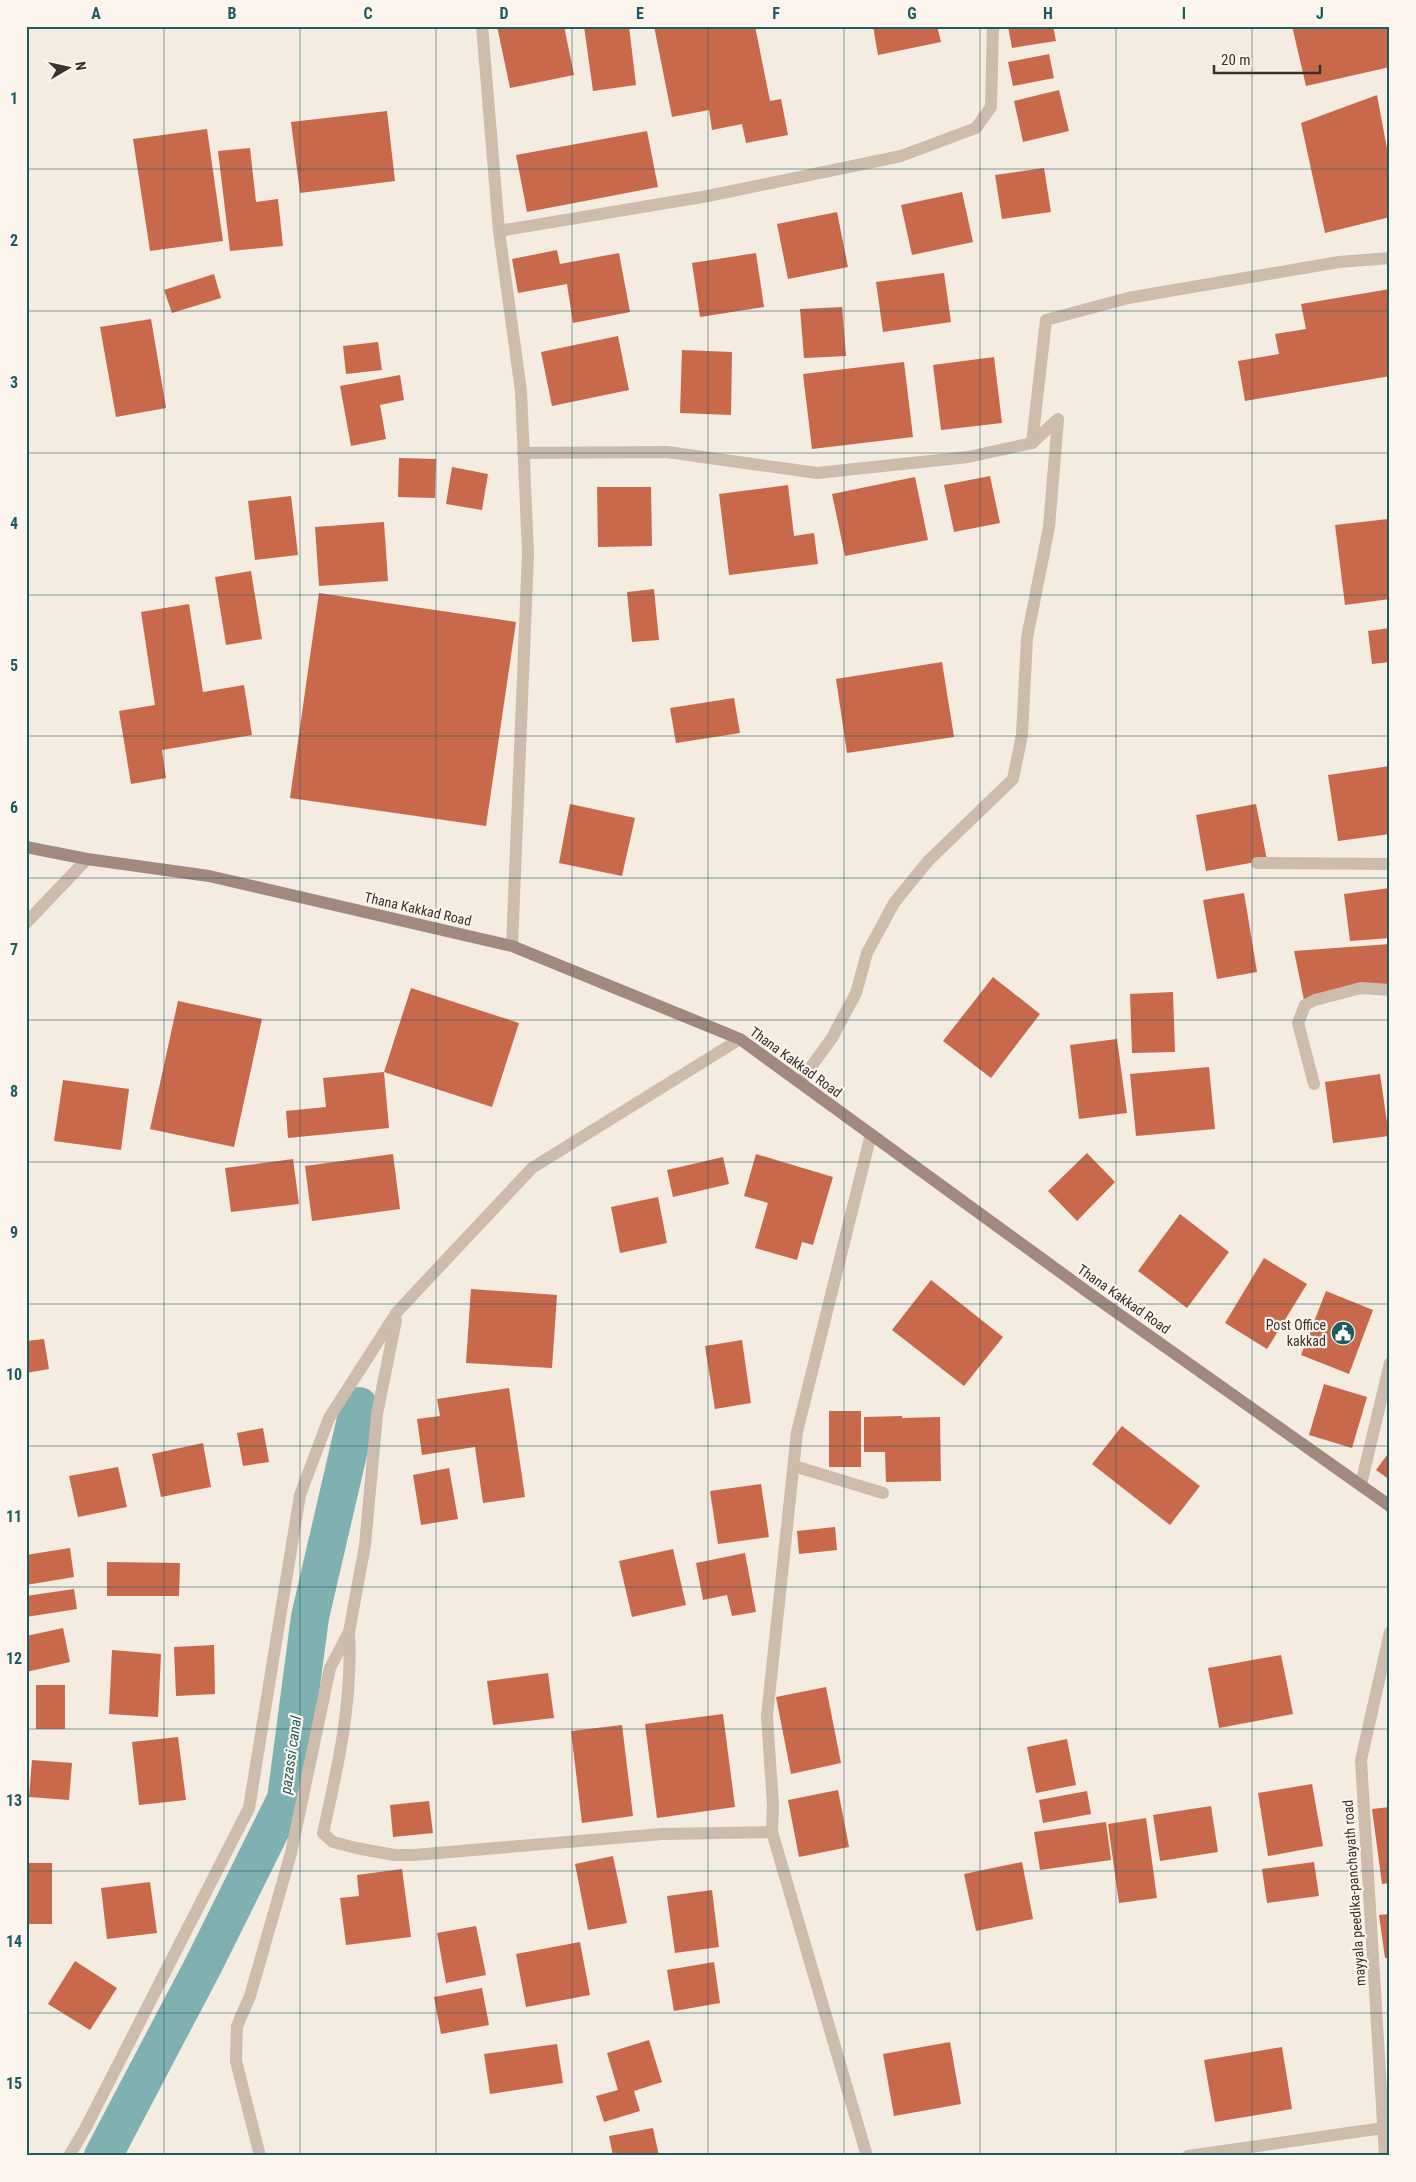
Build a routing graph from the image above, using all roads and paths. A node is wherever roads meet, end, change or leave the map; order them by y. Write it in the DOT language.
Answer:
graph roads {
  1 [pos="482,26"];
  2 [pos="993,26"];
  3 [pos="499,231"];
  4 [pos="1390,258"];
  5 [pos="1032,443"];
  6 [pos="523,453"];
  7 [pos="26,847"];
  8 [pos="87,859"];
  9 [pos="1257,863"];
  10 [pos="1390,864"];
  11 [pos="26,923"];
  12 [pos="512,946"];
  13 [pos="1390,990"];
  14 [pos="740,1039"];
  15 [pos="800,1082"];
  16 [pos="1314,1084"];
  17 [pos="872,1134"];
  18 [pos="397,1312"];
  19 [pos="1390,1363"];
  20 [pos="794,1466"];
  21 [pos="1362,1484"];
  22 [pos="883,1493"];
  23 [pos="1390,1506"];
  24 [pos="349,1632"];
  25 [pos="1390,1632"];
  26 [pos="772,1832"];
  27 [pos="1383,2128"];
  28 [pos="69,2156"];
  29 [pos="260,2156"];
  30 [pos="867,2156"];
  31 [pos="1188,2156"];
  32 [pos="1385,2156"];
  1 -- 3 [label="street"];
  2 -- 3 [label="street"];
  3 -- 6 [label="street"];
  4 -- 5 [label="street"];
  5 -- 6 [label="street"];
  5 -- 15 [label="street"];
  6 -- 12 [label="street"];
  7 -- 8 [label="main road, Thana Kakkad Road"];
  8 -- 11 [label="street"];
  8 -- 12 [label="main road, Thana Kakkad Road"];
  9 -- 10 [label="street"];
  12 -- 14 [label="main road, Thana Kakkad Road"];
  13 -- 16 [label="street"];
  14 -- 15 [label="main road, Thana Kakkad Road"];
  14 -- 18 [label="street"];
  15 -- 17 [label="main road, Thana Kakkad Road"];
  17 -- 20 [label="street"];
  17 -- 21 [label="main road, Thana Kakkad Road"];
  18 -- 24 [label="street"];
  18 -- 28 [label="street"];
  19 -- 21 [label="street"];
  20 -- 22 [label="street"];
  20 -- 26 [label="street"];
  21 -- 23 [label="main road, Thana Kakkad Road"];
  24 -- 26 [label="street"];
  24 -- 29 [label="street"];
  25 -- 27 [label="street, mayyala peedika-panchayath road"];
  26 -- 30 [label="street"];
  27 -- 31 [label="street"];
  27 -- 32 [label="street, mayyala peedika-panchayath road"];
}
